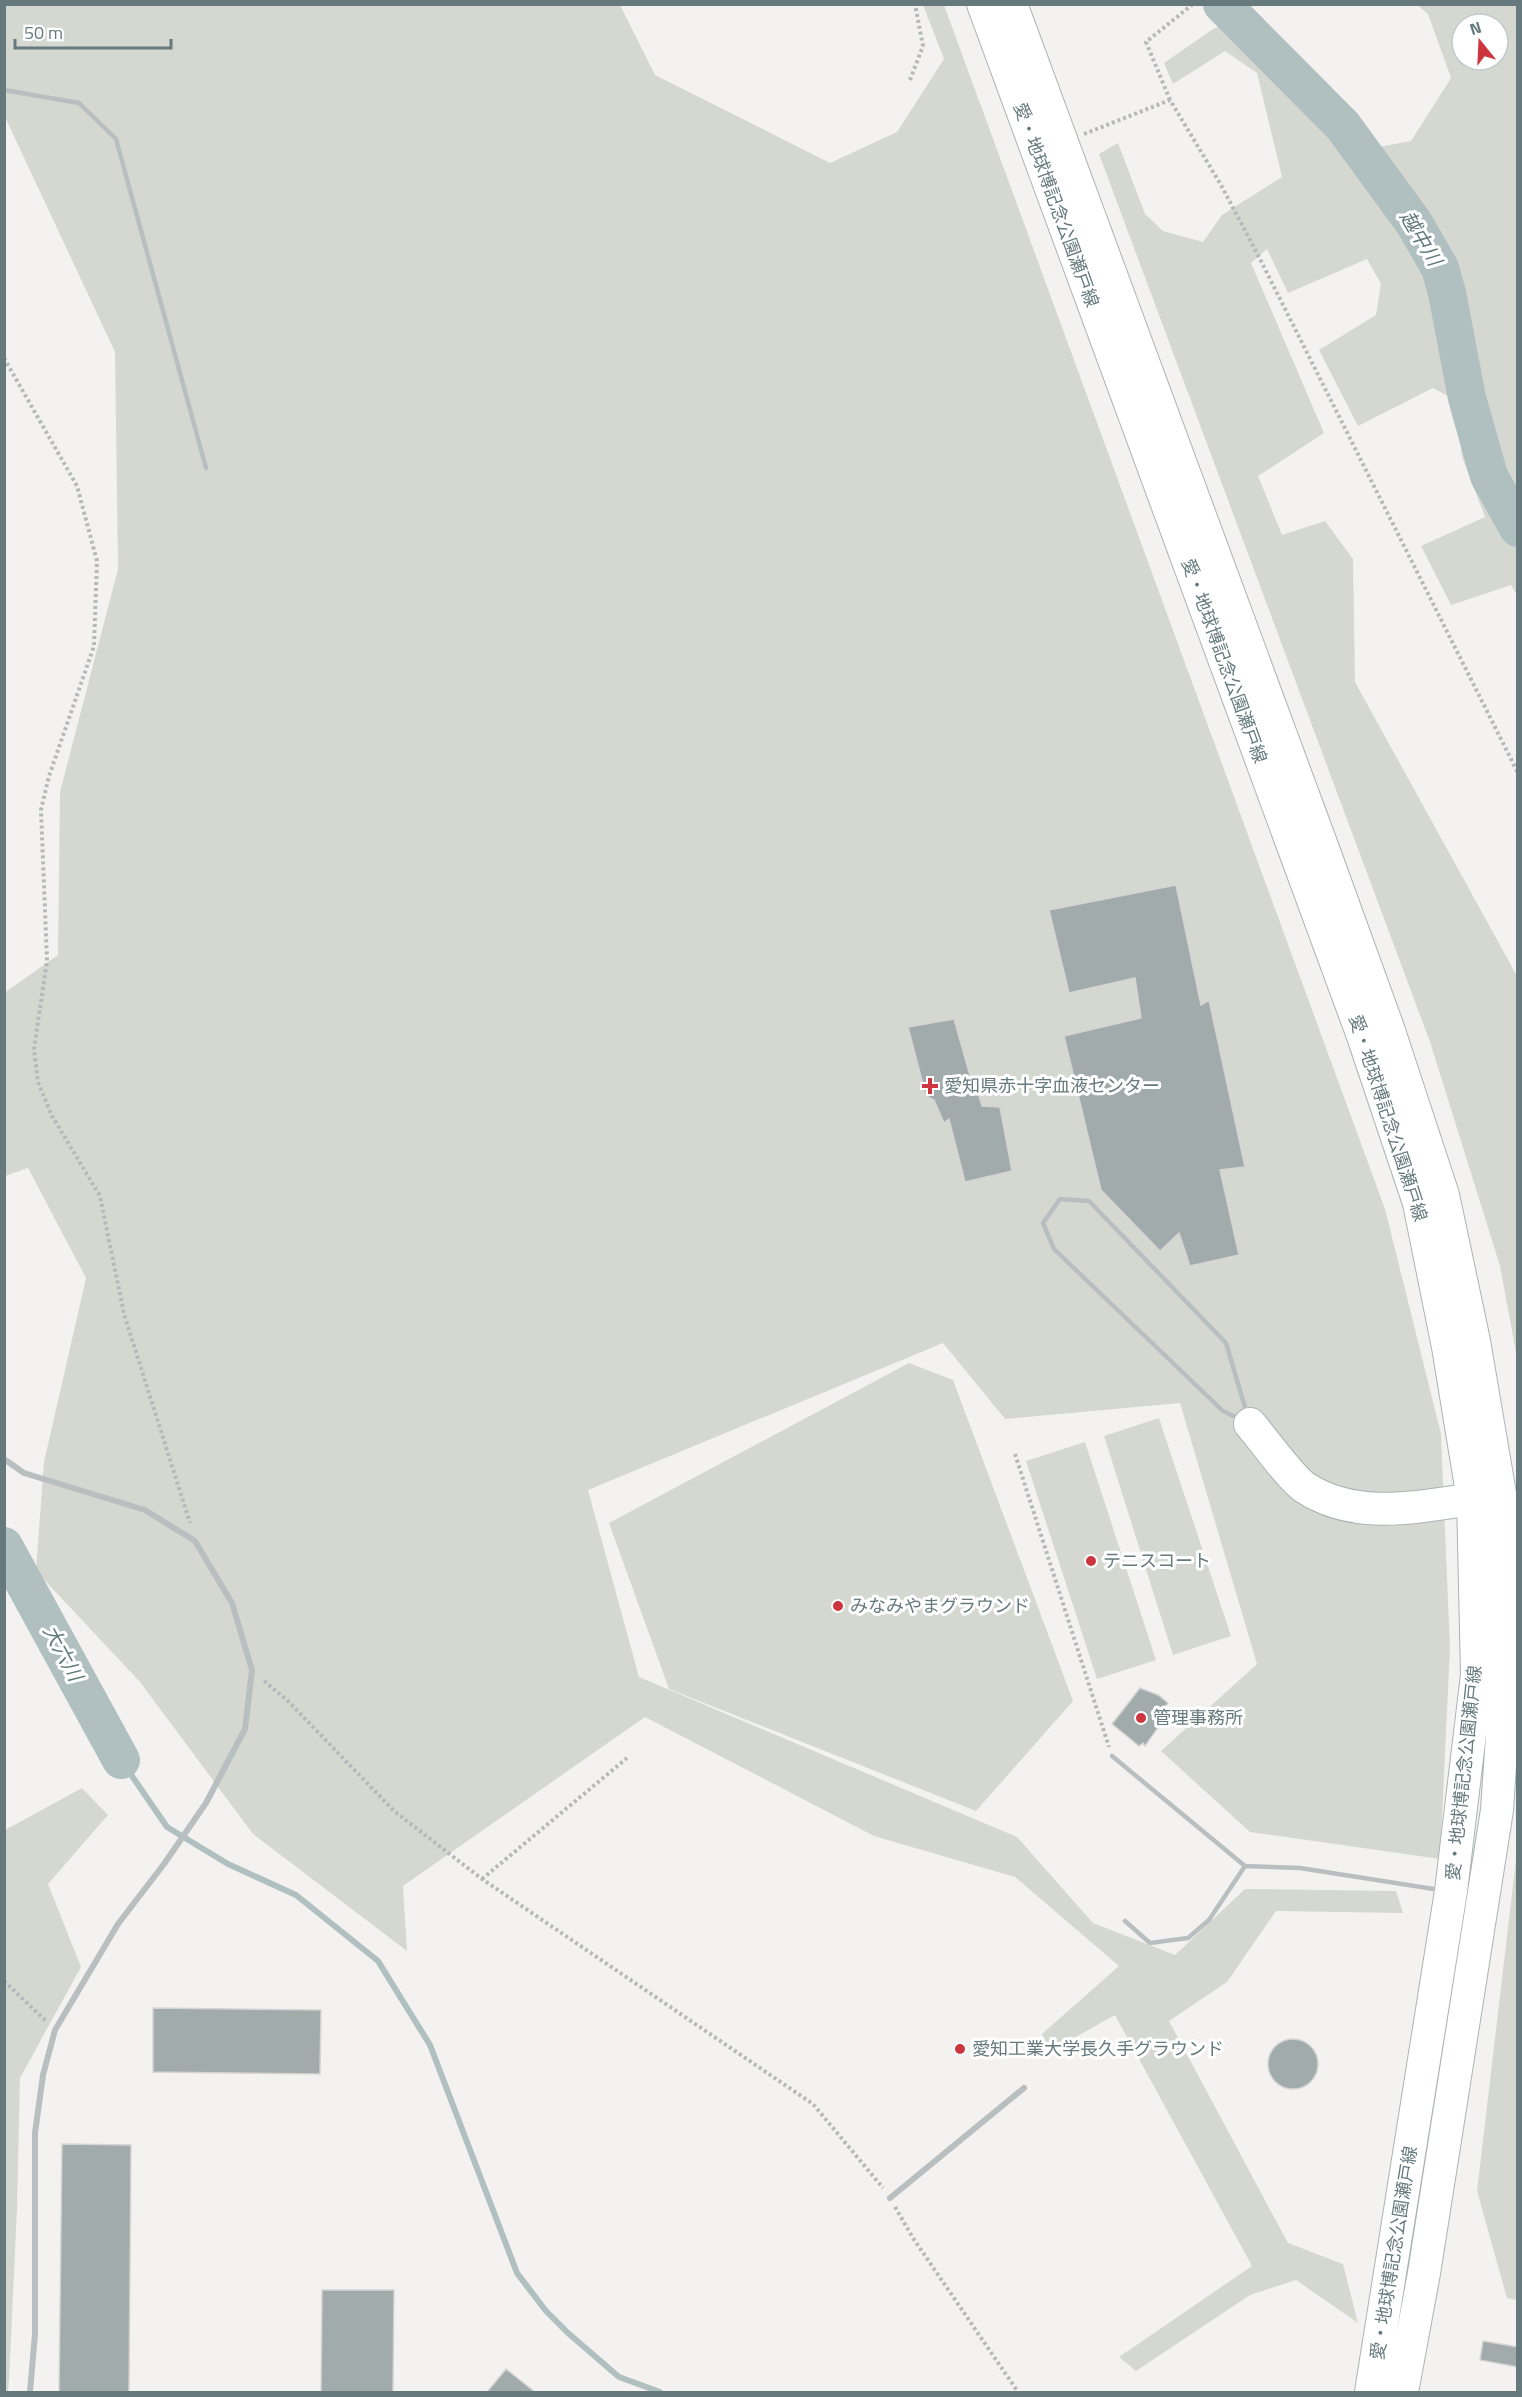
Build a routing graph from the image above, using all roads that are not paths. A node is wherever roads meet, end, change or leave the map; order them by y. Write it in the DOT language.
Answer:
graph roads {
  1 [pos="983,4"];
  2 [pos="1011,4"];
  3 [pos="4,90"];
  4 [pos="206,468"];
  5 [pos="1250,1424"];
  6 [pos="4,1458"];
  7 [pos="1491,1496"];
  8 [pos="1112,1756"];
  9 [pos="1245,1866"];
  10 [pos="1451,1892"];
  11 [pos="1125,1921"];
  12 [pos="1024,2088"];
  13 [pos="890,2198"];
  14 [pos="30,2392"];
  15 [pos="1371,2392"];
  16 [pos="1402,2392"];
  1 -- 7 [label="main road, 愛・地球博記念公園瀬戸線"];
  2 -- 7 [label="main road, 愛・地球博記念公園瀬戸線"];
  3 -- 4 [label="lane"];
  5 -- 5 [label="lane"];
  5 -- 7 [label="main road"];
  6 -- 14 [label="street"];
  7 -- 10 [label="main road, 愛・地球博記念公園瀬戸線"];
  7 -- 16 [label="main road, 愛・地球博記念公園瀬戸線"];
  8 -- 9 [label="lane"];
  9 -- 10 [label="lane"];
  9 -- 11 [label="lane"];
  10 -- 15 [label="main road, 愛・地球博記念公園瀬戸線"];
  12 -- 13 [label="street"];
}
